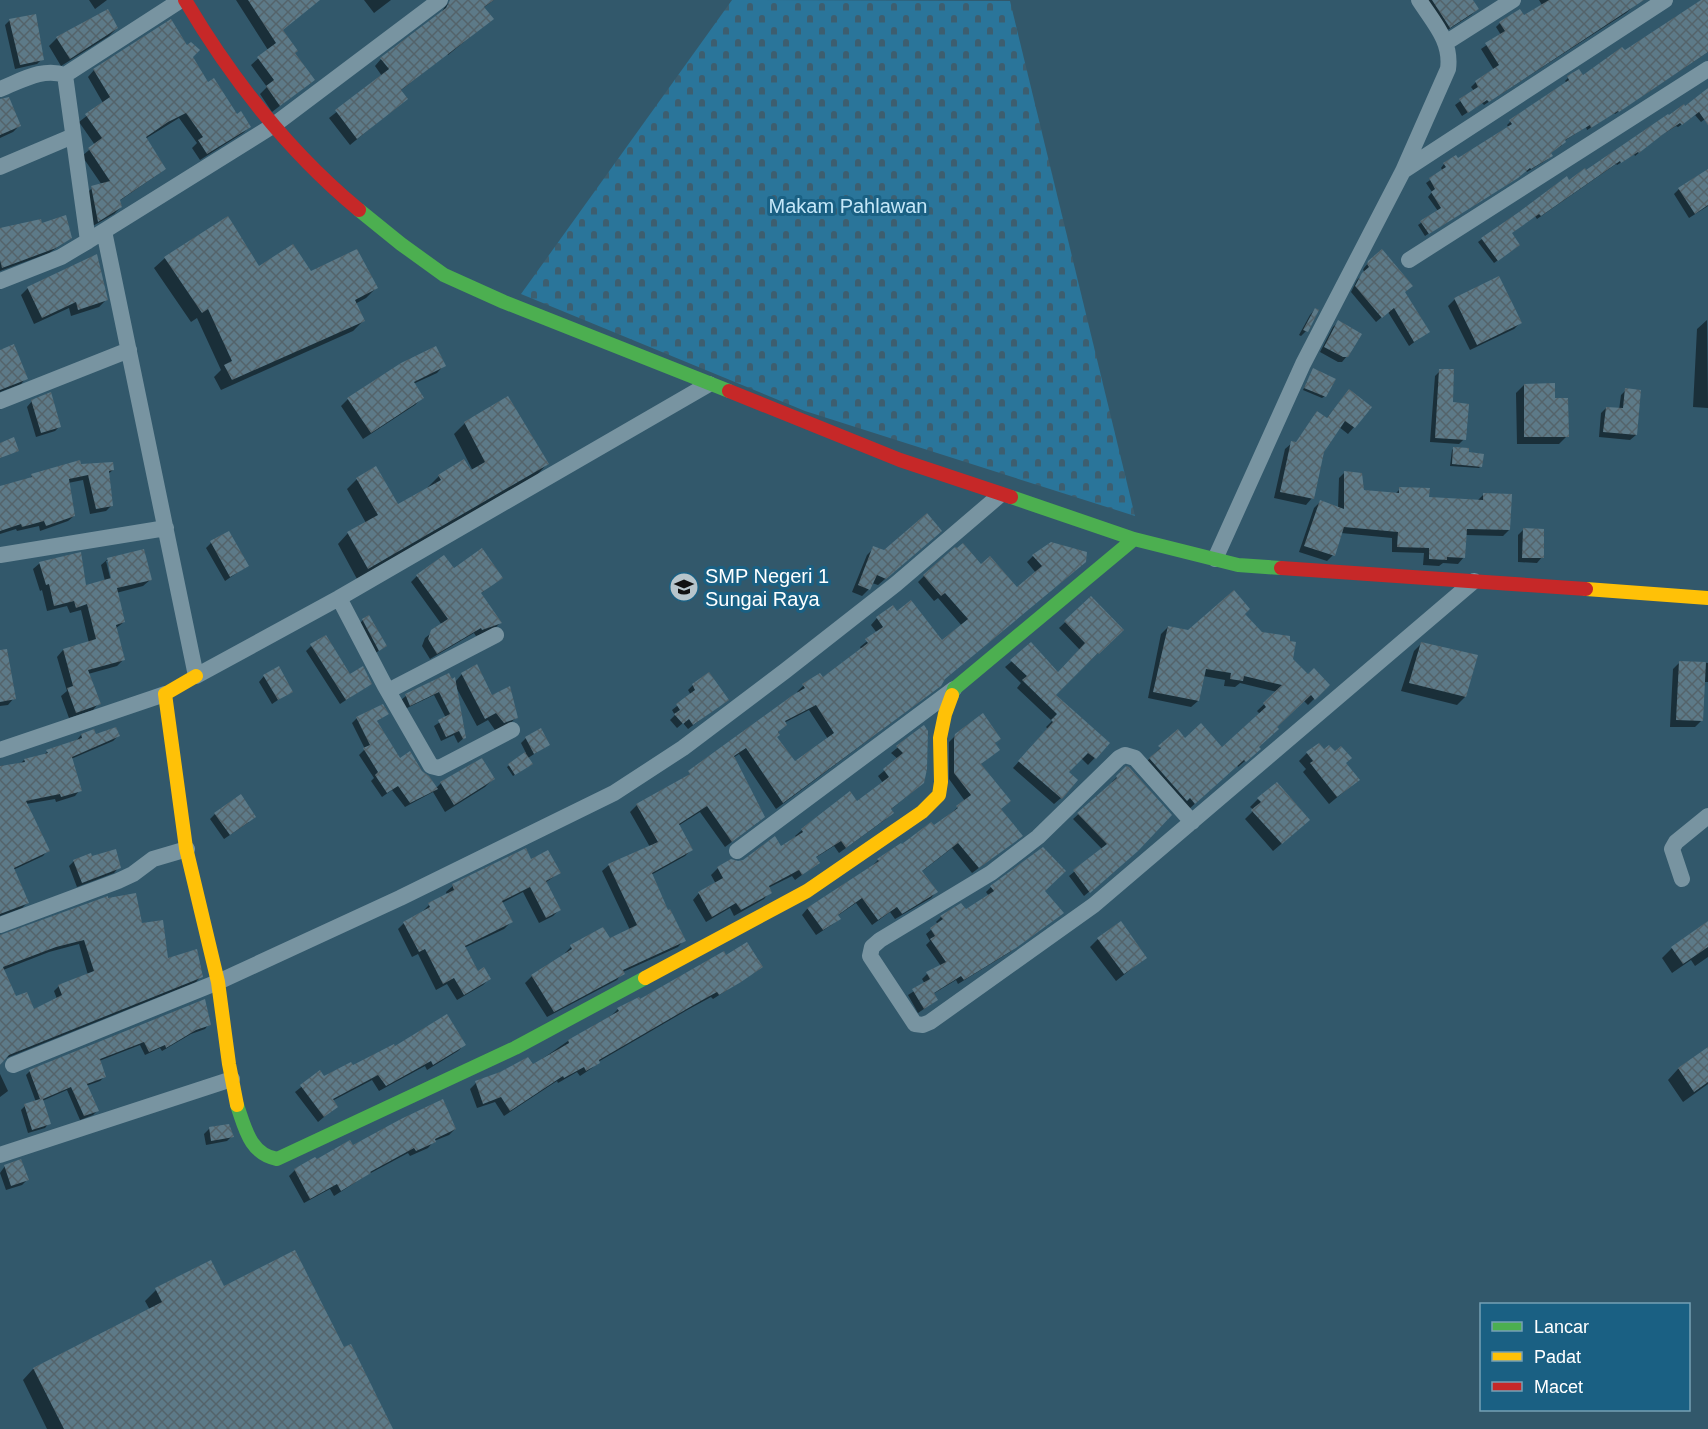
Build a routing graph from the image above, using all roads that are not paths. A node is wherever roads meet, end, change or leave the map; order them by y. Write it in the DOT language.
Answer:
graph roads {
  1 [pos="181,0"];
  2 [pos="185,0"];
  3 [pos="440,0"];
  4 [pos="1419,0"];
  5 [pos="1513,0"];
  6 [pos="1665,0"];
  7 [pos="1447,42"];
  8 [pos="1708,69"];
  9 [pos="65,75"];
  10 [pos="0,89"];
  11 [pos="274,125"];
  12 [pos="73,136"];
  13 [pos="0,167"];
  14 [pos="1403,171"];
  15 [pos="104,231"];
  16 [pos="88,240"];
  17 [pos="1409,260"];
  18 [pos="0,281"];
  19 [pos="129,350"];
  20 [pos="709,384"];
  21 [pos="0,401"];
  22 [pos="1000,495"];
  23 [pos="166,528"];
  24 [pos="1134,539"];
  25 [pos="0,555"];
  26 [pos="1215,559"];
  27 [pos="1474,581"];
  28 [pos="339,598"];
  29 [pos="1708,598"];
  30 [pos="496,635"];
  31 [pos="196,676"];
  32 [pos="954,689"];
  33 [pos="388,691"];
  34 [pos="165,694"];
  35 [pos="512,730"];
  36 [pos="0,750"];
  37 [pos="1708,816"];
  38 [pos="1192,822"];
  39 [pos="187,849"];
  40 [pos="736,851"];
  41 [pos="1682,879"];
  42 [pos="0,925"];
  43 [pos="218,982"];
  44 [pos="13,1065"];
  45 [pos="232,1079"];
  46 [pos="0,1155"];
  1 -- 9 [label="street"];
  2 -- 11 [label="main road"];
  3 -- 11 [label="street"];
  4 -- 7 [label="street"];
  5 -- 7 [label="street"];
  6 -- 14 [label="street"];
  7 -- 14 [label="street"];
  8 -- 17 [label="street"];
  9 -- 10 [label="street"];
  9 -- 12 [label="street"];
  11 -- 15 [label="street"];
  11 -- 20 [label="main road"];
  12 -- 13 [label="street"];
  12 -- 16 [label="street"];
  14 -- 26 [label="street"];
  15 -- 16 [label="street"];
  15 -- 19 [label="street"];
  16 -- 18 [label="street"];
  19 -- 21 [label="street"];
  19 -- 23 [label="street"];
  20 -- 22 [label="main road"];
  20 -- 28 [label="street"];
  22 -- 24 [label="main road"];
  22 -- 43 [label="street"];
  23 -- 25 [label="street"];
  23 -- 31 [label="street"];
  24 -- 26 [label="main road"];
  24 -- 32 [label="main road"];
  26 -- 27 [label="main road"];
  27 -- 29 [label="main road"];
  27 -- 38 [label="street"];
  28 -- 31 [label="street"];
  28 -- 33 [label="street"];
  30 -- 33 [label="street"];
  31 -- 34 [label="main road"];
  32 -- 40 [label="street"];
  32 -- 45 [label="main road"];
  33 -- 35 [label="street"];
  34 -- 36 [label="street"];
  34 -- 39 [label="main road"];
  37 -- 41 [label="street"];
  38 -- 38 [label="street"];
  39 -- 42 [label="street"];
  39 -- 43 [label="main road"];
  43 -- 44 [label="street"];
  43 -- 45 [label="main road"];
  45 -- 46 [label="street"];
}
